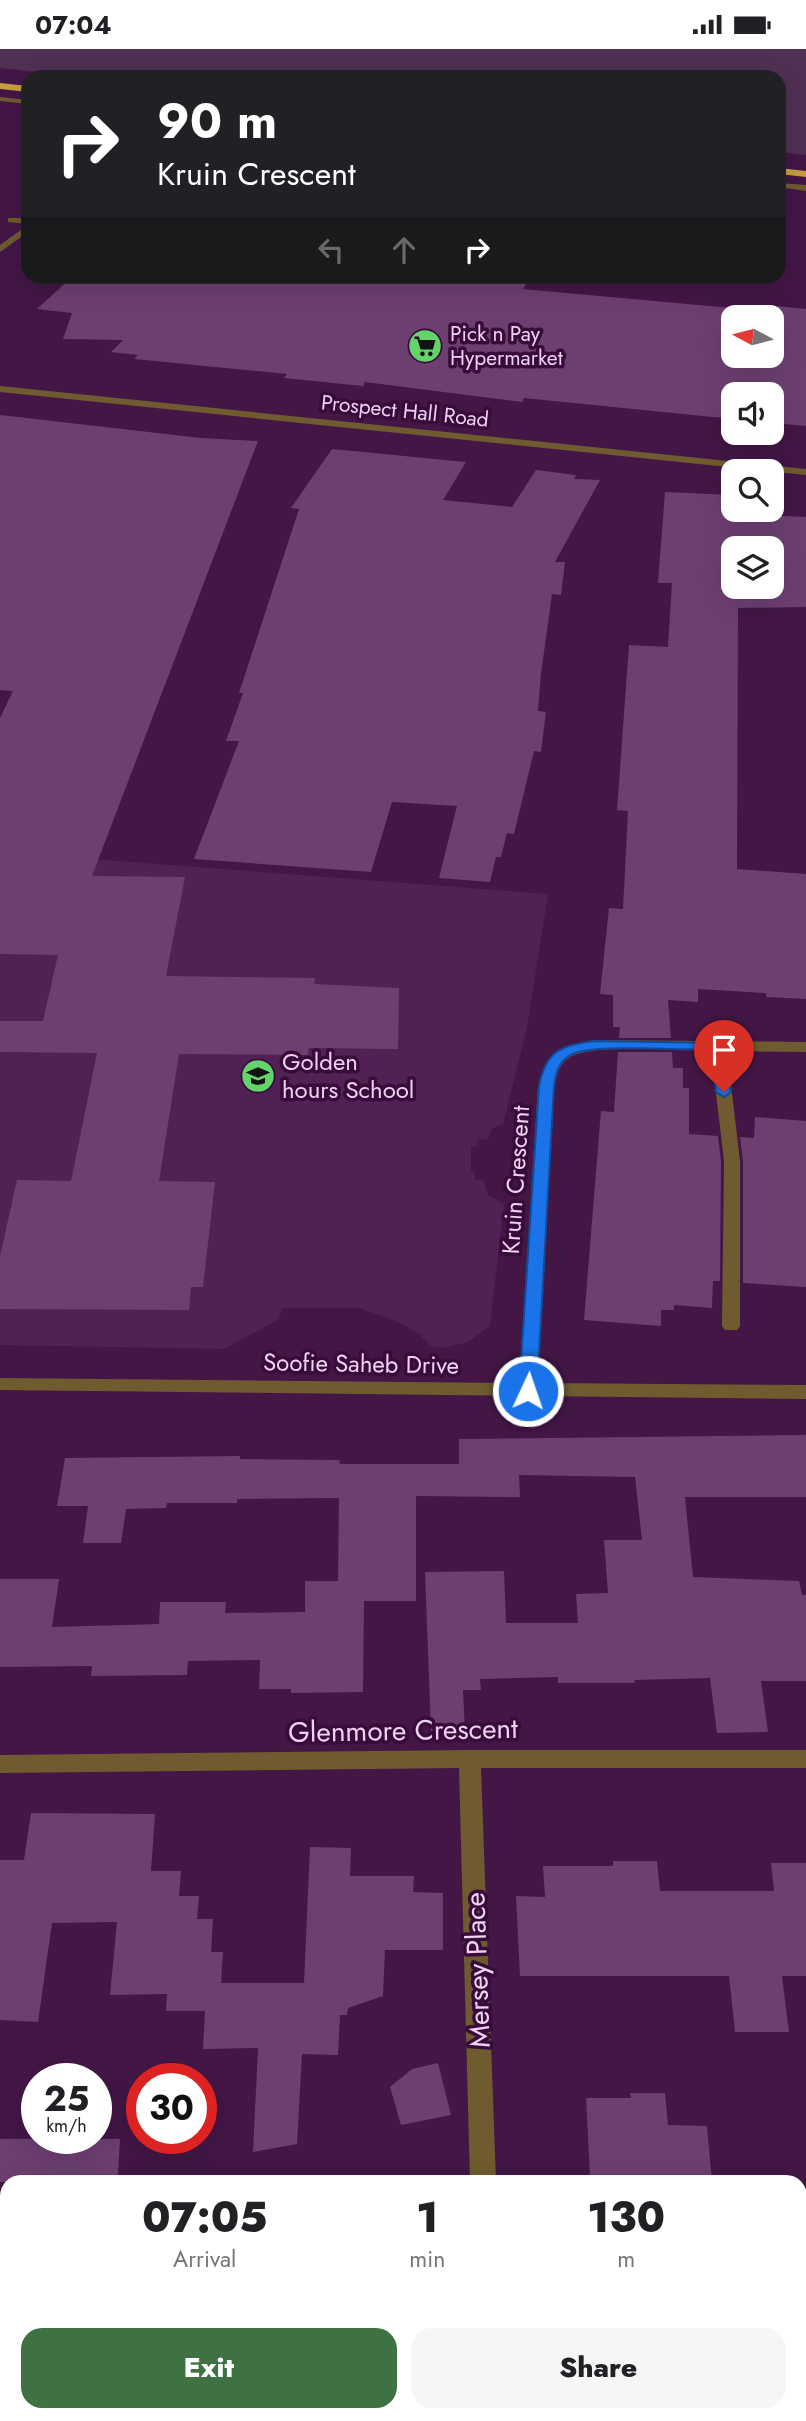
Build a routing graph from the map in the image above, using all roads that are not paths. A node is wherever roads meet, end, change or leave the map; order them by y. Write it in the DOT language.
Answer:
graph roads {
  1 [pos="0,75"];
  2 [pos="21,77"];
  3 [pos="0,86"];
  4 [pos="21,88"];
  5 [pos="0,99"];
  6 [pos="21,101"];
  7 [pos="786,161"];
  8 [pos="806,163"];
  9 [pos="786,172"];
  10 [pos="806,174"];
  11 [pos="786,186"];
  12 [pos="806,188"];
  13 [pos="11,220"];
  14 [pos="21,221"];
  15 [pos="21,233"];
  16 [pos="0,249"];
  17 [pos="0,389"];
  18 [pos="806,472"];
  19 [pos="718,1046"];
  20 [pos="806,1047"];
  21 [pos="731,1326"];
  22 [pos="0,1384"];
  23 [pos="528,1391"];
  24 [pos="806,1392"];
  25 [pos="470,1759"];
  26 [pos="806,1759"];
  27 [pos="0,1764"];
  28 [pos="483,2175"];
  1 -- 2 [label="highway"];
  3 -- 4 [label="highway"];
  5 -- 6 [label="street"];
  7 -- 8 [label="highway"];
  9 -- 10 [label="highway"];
  11 -- 12 [label="street"];
  13 -- 14 [label="street"];
  15 -- 16 [label="street"];
  17 -- 18 [label="street, Prospect Hall Road"];
  19 -- 20 [label="street, Kruin Crescent"];
  19 -- 21 [label="street"];
  19 -- 23 [label="street, Kruin Crescent"];
  22 -- 23 [label="street, Soofie Saheb Drive"];
  23 -- 24 [label="street, Soofie Saheb Drive"];
  25 -- 26 [label="street, Glenmore Crescent"];
  25 -- 27 [label="street, Glenmore Crescent"];
  25 -- 28 [label="street, Mersey Place"];
}
